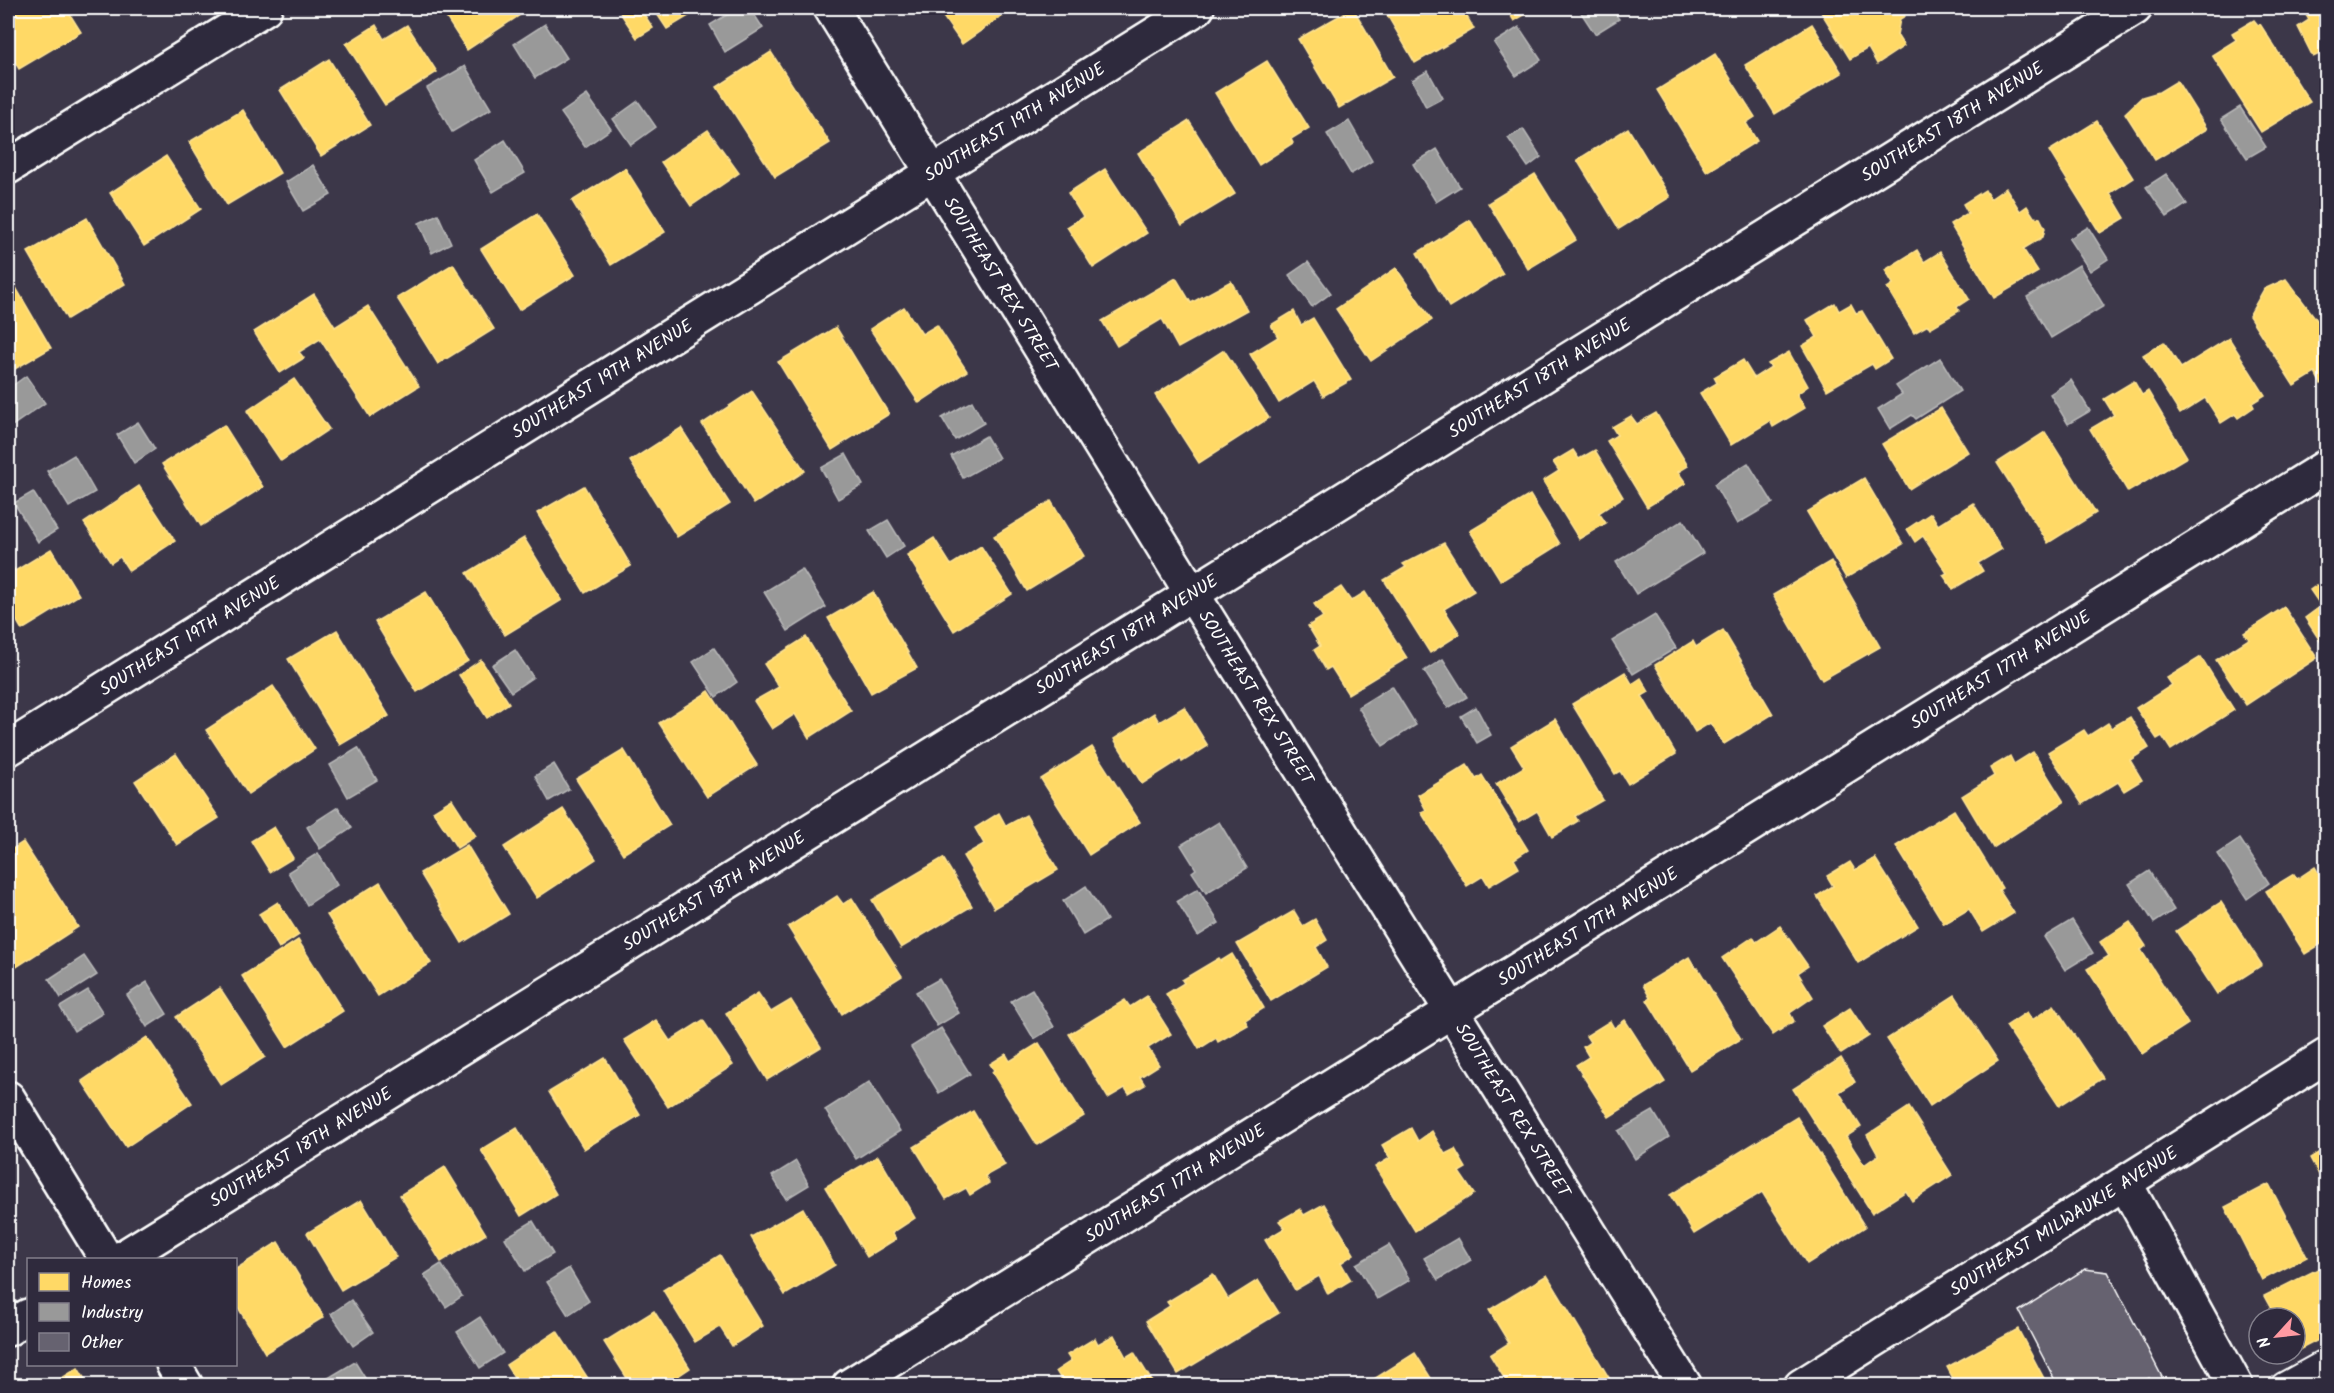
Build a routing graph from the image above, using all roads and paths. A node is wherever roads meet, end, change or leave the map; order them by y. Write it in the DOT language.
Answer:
graph roads {
  1 [pos="264,8"];
  2 [pos="831,8"];
  3 [pos="1197,8"];
  4 [pos="2135,8"];
  5 [pos="8,166"];
  6 [pos="932,172"];
  7 [pos="2326,467"];
  8 [pos="1191,592"];
  9 [pos="8,748"];
  10 [pos="1453,1010"];
  11 [pos="2326,1056"];
  12 [pos="8,1098"];
  13 [pos="2125,1183"];
  14 [pos="106,1258"];
  15 [pos="122,1258"];
  16 [pos="27,1317"];
  17 [pos="8,1329"];
  18 [pos="2326,1363"];
  19 [pos="174,1366"];
  20 [pos="186,1386"];
  21 [pos="849,1386"];
  22 [pos="1685,1386"];
  23 [pos="1800,1386"];
  24 [pos="2236,1386"];
  25 [pos="2284,1386"];
  1 -- 5 [label="street"];
  2 -- 6 [label="street, SOUTHEAST REX STREET"];
  3 -- 6 [label="street, SOUTHEAST 19TH AVENUE"];
  4 -- 8 [label="street, SOUTHEAST 18TH AVENUE"];
  6 -- 8 [label="street, SOUTHEAST REX STREET"];
  6 -- 9 [label="street, SOUTHEAST 19TH AVENUE"];
  7 -- 10 [label="street, SOUTHEAST 17TH AVENUE"];
  8 -- 10 [label="street, SOUTHEAST REX STREET"];
  8 -- 15 [label="street, SOUTHEAST 18TH AVENUE"];
  10 -- 21 [label="street, SOUTHEAST 17TH AVENUE"];
  10 -- 22 [label="street, SOUTHEAST REX STREET"];
  11 -- 13 [label="street, SOUTHEAST MILWAUKIE AVENUE"];
  12 -- 14 [label="street"];
  13 -- 23 [label="street, SOUTHEAST MILWAUKIE AVENUE"];
  13 -- 24 [label="street"];
  16 -- 17 [label="street"];
  18 -- 25 [label="lane"];
  19 -- 20 [label="street"];
}
